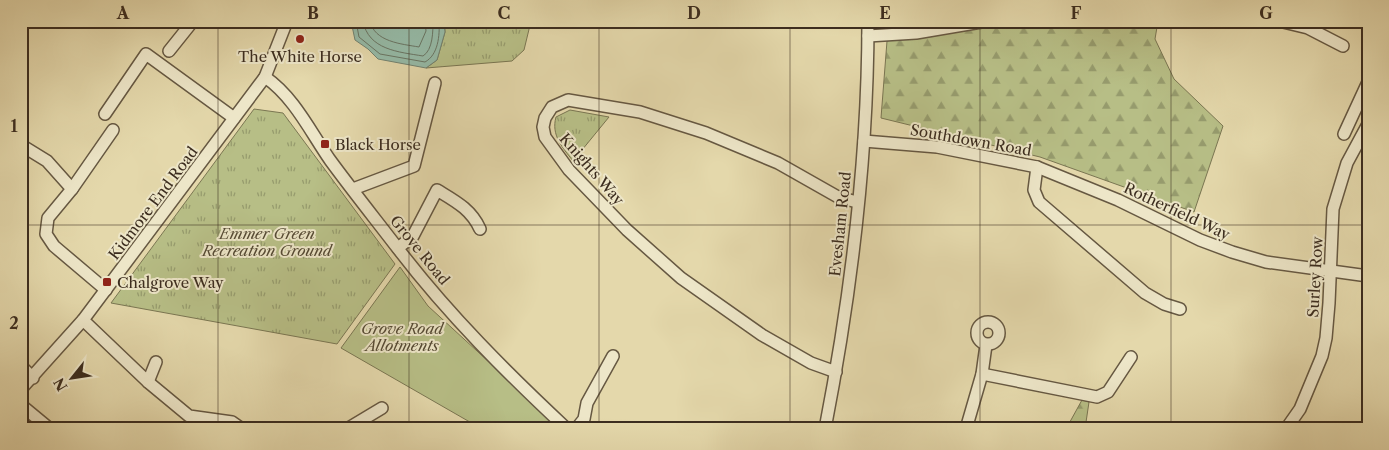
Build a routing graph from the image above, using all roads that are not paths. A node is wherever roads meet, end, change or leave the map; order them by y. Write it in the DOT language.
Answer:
graph roads {
  1 [pos="193,21"];
  2 [pos="287,21"];
  3 [pos="868,21"];
  4 [pos="987,21"];
  5 [pos="1283,23"];
  6 [pos="1309,25"];
  7 [pos="868,36"];
  8 [pos="1343,46"];
  9 [pos="169,51"];
  10 [pos="265,77"];
  11 [pos="1368,82"];
  12 [pos="435,83"];
  13 [pos="1363,102"];
  14 [pos="105,114"];
  15 [pos="234,118"];
  16 [pos="1368,124"];
  17 [pos="113,130"];
  18 [pos="1344,134"];
  19 [pos="864,141"];
  20 [pos="21,145"];
  21 [pos="1038,167"];
  22 [pos="72,189"];
  23 [pos="353,189"];
  24 [pos="857,202"];
  25 [pos="480,229"];
  26 [pos="398,248"];
  27 [pos="1330,272"];
  28 [pos="1368,276"];
  29 [pos="106,290"];
  30 [pos="1180,309"];
  31 [pos="83,320"];
  32 [pos="986,345"];
  33 [pos="613,356"];
  34 [pos="1131,357"];
  35 [pos="156,362"];
  36 [pos="21,366"];
  37 [pos="836,372"];
  38 [pos="982,374"];
  39 [pos="33,378"];
  40 [pos="148,382"];
  41 [pos="21,389"];
  42 [pos="21,405"];
  43 [pos="382,408"];
  44 [pos="1368,425"];
  45 [pos="1291,427"];
  46 [pos="50,429"];
  47 [pos="242,429"];
  48 [pos="347,429"];
  49 [pos="567,429"];
  50 [pos="576,429"];
  51 [pos="825,429"];
  52 [pos="966,429"];
  53 [pos="1365,429"];
  1 -- 9 [label="street"];
  2 -- 10 [label="street, Kidmore End Road"];
  3 -- 7 [label="street, Evesham Road"];
  4 -- 7 [label="street"];
  5 -- 6 [label="street"];
  6 -- 8 [label="street"];
  7 -- 19 [label="street, Evesham Road"];
  10 -- 15 [label="street, Kidmore End Road"];
  10 -- 23 [label="street, Grove Road"];
  11 -- 13 [label="street"];
  12 -- 23 [label="street"];
  13 -- 18 [label="street"];
  14 -- 15 [label="street"];
  15 -- 29 [label="street, Kidmore End Road"];
  16 -- 27 [label="street, Surley Row"];
  17 -- 22 [label="street"];
  19 -- 21 [label="street, Southdown Road"];
  19 -- 24 [label="street, Evesham Road"];
  20 -- 22 [label="street"];
  21 -- 27 [label="street, Rotherfield Way"];
  21 -- 30 [label="street, Southdown Road"];
  22 -- 29 [label="street"];
  23 -- 26 [label="street, Grove Road"];
  24 -- 37 [label="street, Evesham Road"];
  24 -- 37 [label="street, Knights Way"];
  25 -- 26 [label="street"];
  26 -- 49 [label="street, Grove Road"];
  27 -- 28 [label="street, Rotherfield Way"];
  27 -- 45 [label="street, Surley Row"];
  29 -- 31 [label="street, Kidmore End Road"];
  31 -- 39 [label="street, Kidmore End Road"];
  31 -- 40 [label="street"];
  32 -- 38 [label="street"];
  33 -- 50 [label="street"];
  34 -- 38 [label="street"];
  35 -- 40 [label="street"];
  36 -- 39 [label="street"];
  37 -- 51 [label="street, Evesham Road"];
  38 -- 52 [label="street"];
  39 -- 41 [label="street, Kidmore End Road"];
  40 -- 47 [label="street"];
  42 -- 46 [label="street"];
  43 -- 48 [label="street"];
  44 -- 53 [label="street"];
}
